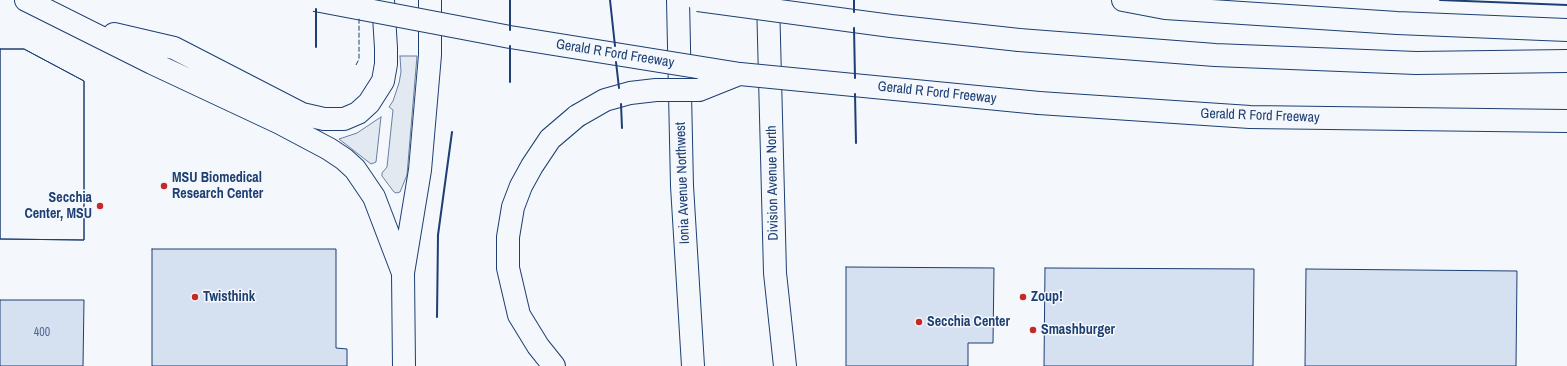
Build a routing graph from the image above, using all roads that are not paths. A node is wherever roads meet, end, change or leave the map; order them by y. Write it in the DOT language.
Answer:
graph roads {
  1 [pos="26,0"];
  2 [pos="314,0"];
  3 [pos="383,0"];
  4 [pos="430,0"];
  5 [pos="678,0"];
  6 [pos="698,0"];
  7 [pos="768,0"];
  8 [pos="1123,0"];
  9 [pos="74,24"];
  10 [pos="1567,30"];
  11 [pos="1567,61"];
  12 [pos="740,74"];
  13 [pos="1567,121"];
  14 [pos="403,273"];
  15 [pos="404,366"];
  16 [pos="554,366"];
  17 [pos="693,366"];
  18 [pos="786,366"];
  1 -- 9 [label="main road"];
  2 -- 12 [label="main road, Gerald R Ford Freeway, bridge"];
  3 -- 9 [label="main road"];
  4 -- 14 [label="main road"];
  5 -- 17 [label="main road, Ionia Avenue Northwest"];
  6 -- 11 [label="main road, bridge"];
  7 -- 18 [label="main road, Division Avenue North"];
  8 -- 10 [label="main road"];
  9 -- 14 [label="main road"];
  12 -- 13 [label="main road, Gerald R Ford Freeway, bridge"];
  12 -- 16 [label="main road, bridge"];
  14 -- 15 [label="main road"];
}
